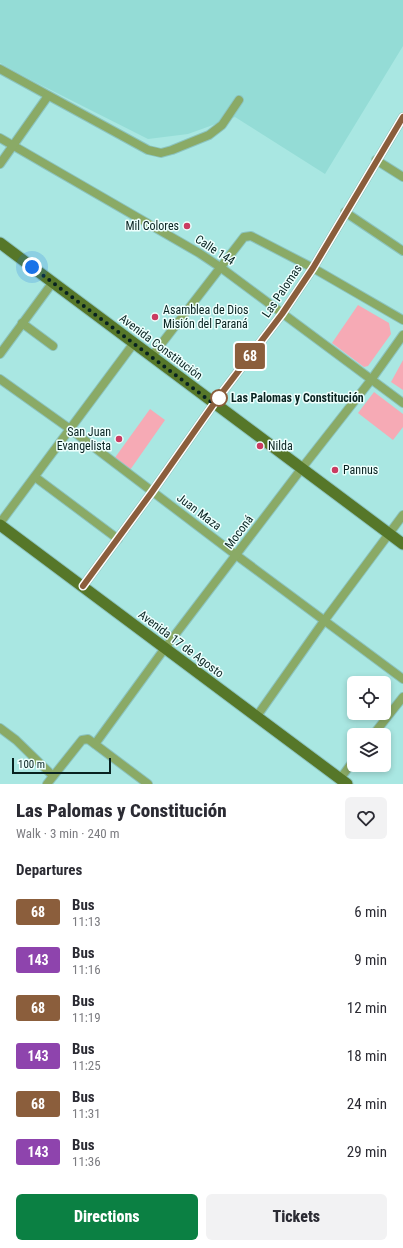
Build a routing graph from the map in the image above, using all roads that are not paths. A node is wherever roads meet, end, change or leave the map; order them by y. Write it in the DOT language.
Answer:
graph roads {
  1 [pos="0,69"];
  2 [pos="48,96"];
  3 [pos="239,100"];
  4 [pos="403,117"];
  5 [pos="0,138"];
  6 [pos="12,146"];
  7 [pos="376,160"];
  8 [pos="0,164"];
  9 [pos="403,177"];
  10 [pos="345,212"];
  11 [pos="0,243"];
  12 [pos="403,251"];
  13 [pos="220,267"];
  14 [pos="313,268"];
  15 [pos="53,282"];
  16 [pos="282,314"];
  17 [pos="403,320"];
  18 [pos="22,324"];
  19 [pos="403,336"];
  20 [pos="134,343"];
  21 [pos="53,346"];
  22 [pos="0,354"];
  23 [pos="152,356"];
  24 [pos="0,379"];
  25 [pos="371,380"];
  26 [pos="403,403"];
  27 [pos="214,404"];
  28 [pos="70,429"];
  29 [pos="302,468"];
  30 [pos="35,477"];
  31 [pos="152,492"];
  32 [pos="403,515"];
  33 [pos="0,524"];
  34 [pos="389,533"];
  35 [pos="118,539"];
  36 [pos="403,544"];
  37 [pos="236,555"];
  38 [pos="83,586"];
  39 [pos="324,621"];
  40 [pos="164,648"];
  41 [pos="403,679"];
  42 [pos="403,696"];
  43 [pos="257,716"];
  44 [pos="0,728"];
  45 [pos="379,728"];
  46 [pos="92,742"];
  47 [pos="53,776"];
  48 [pos="344,781"];
  49 [pos="46,784"];
  50 [pos="148,784"];
  1 -- 2 [label="street"];
  2 -- 3 [label="street"];
  2 -- 6 [label="street"];
  4 -- 7 [label="street, Las Palomas"];
  5 -- 6 [label="street, Calle 144"];
  6 -- 8 [label="street"];
  6 -- 13 [label="street, Calle 144"];
  7 -- 9 [label="street"];
  7 -- 10 [label="street, Las Palomas"];
  10 -- 12 [label="street"];
  10 -- 14 [label="street, Las Palomas"];
  11 -- 15 [label="main road, Avenida Constitución"];
  13 -- 14 [label="street"];
  13 -- 16 [label="street, Calle 144"];
  13 -- 23 [label="street"];
  14 -- 16 [label="street, Las Palomas"];
  14 -- 17 [label="street"];
  15 -- 18 [label="street"];
  15 -- 20 [label="main road, Avenida Constitución"];
  16 -- 25 [label="street, Calle 144"];
  16 -- 27 [label="street, Las Palomas"];
  18 -- 21 [label="street"];
  18 -- 22 [label="street"];
  19 -- 25 [label="street, Moconá"];
  20 -- 23 [label="main road, Avenida Constitución"];
  20 -- 28 [label="street"];
  23 -- 27 [label="main road, Avenida Constitución"];
  24 -- 28 [label="street, Juan Maza"];
  25 -- 26 [label="street, Calle 144"];
  25 -- 29 [label="street, Moconá"];
  27 -- 29 [label="main road, Avenida Constitución"];
  27 -- 31 [label="street, Las Palomas"];
  28 -- 30 [label="street"];
  28 -- 31 [label="street, Juan Maza"];
  29 -- 34 [label="main road, Avenida Constitución"];
  29 -- 37 [label="street, Moconá"];
  30 -- 33 [label="street"];
  30 -- 35 [label="street"];
  31 -- 35 [label="street, Las Palomas"];
  31 -- 37 [label="street, Juan Maza"];
  32 -- 34 [label="street"];
  33 -- 38 [label="main road, Avenida 17 de Agosto"];
  34 -- 36 [label="main road, Avenida Constitución"];
  34 -- 39 [label="street"];
  35 -- 38 [label="street, Las Palomas"];
  37 -- 39 [label="street, Juan Maza"];
  37 -- 40 [label="street, Moconá"];
  38 -- 40 [label="main road, Avenida 17 de Agosto"];
  39 -- 41 [label="street, Juan Maza"];
  39 -- 43 [label="street"];
  40 -- 43 [label="main road, Avenida 17 de Agosto"];
  40 -- 46 [label="street, Moconá"];
  42 -- 45 [label="street"];
  43 -- 48 [label="main road, Avenida 17 de Agosto"];
  44 -- 47 [label="street"];
  46 -- 47 [label="street, Moconá"];
  46 -- 50 [label="street"];
  47 -- 49 [label="street, Moconá"];
}
